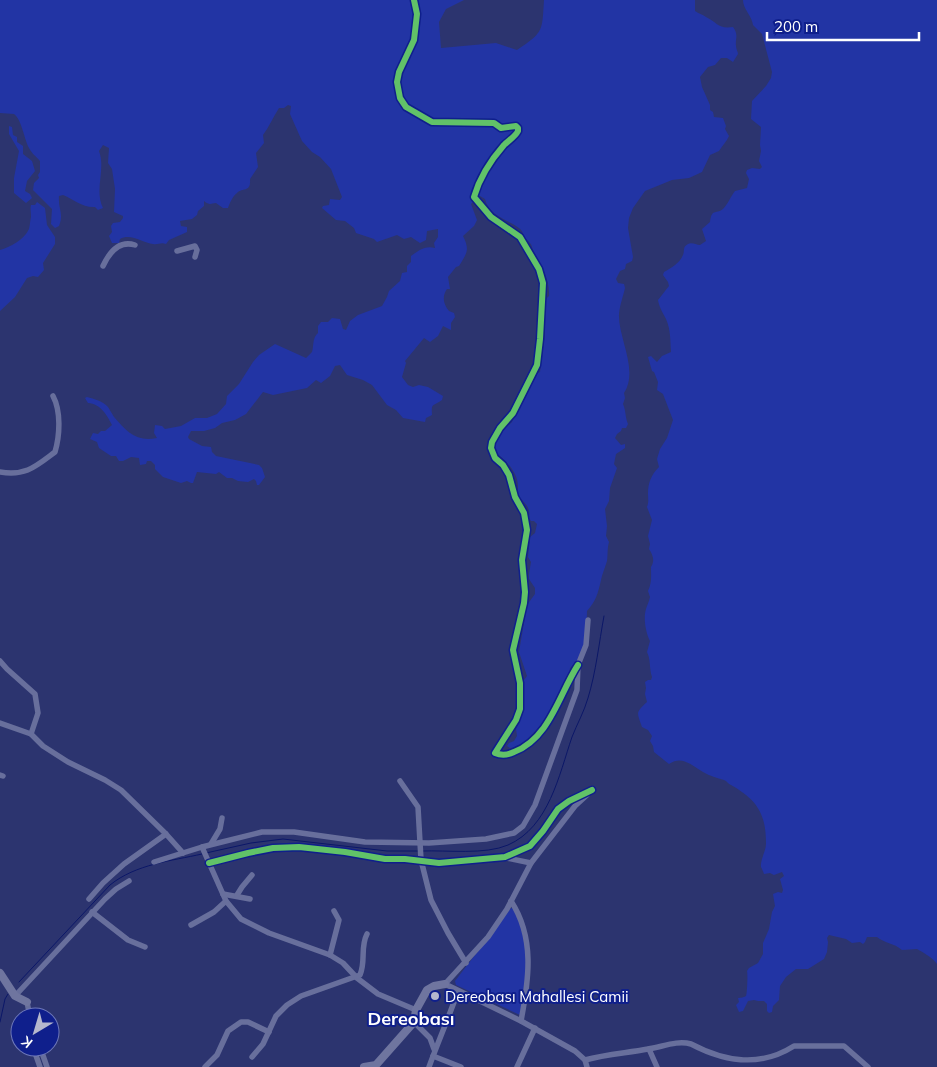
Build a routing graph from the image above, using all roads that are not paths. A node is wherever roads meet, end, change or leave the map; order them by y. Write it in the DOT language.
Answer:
graph roads {
  1 [pos="414,0"];
  2 [pos="135,245"];
  3 [pos="177,251"];
  4 [pos="195,257"];
  5 [pos="103,266"];
  6 [pos="53,396"];
  7 [pos="0,472"];
  8 [pos="588,620"];
  9 [pos="0,661"];
  10 [pos="578,665"];
  11 [pos="0,723"];
  12 [pos="32,734"];
  13 [pos="400,781"];
  14 [pos="222,818"];
  15 [pos="166,834"];
  16 [pos="419,842"];
  17 [pos="211,844"];
  18 [pos="202,847"];
  19 [pos="183,853"];
  20 [pos="505,857"];
  21 [pos="421,860"];
  22 [pos="154,862"];
  23 [pos="531,863"];
  24 [pos="209,864"];
  25 [pos="252,875"];
  26 [pos="129,881"];
  27 [pos="223,894"];
  28 [pos="237,895"];
  29 [pos="89,899"];
  30 [pos="250,899"];
  31 [pos="226,901"];
  32 [pos="511,901"];
  33 [pos="334,911"];
  34 [pos="92,912"];
  35 [pos="191,925"];
  36 [pos="366,934"];
  37 [pos="145,947"];
  38 [pos="330,954"];
  39 [pos="466,963"];
  40 [pos="0,973"];
  41 [pos="357,978"];
  42 [pos="445,984"];
  43 [pos="458,991"];
  44 [pos="15,996"];
  45 [pos="26,1002"];
  46 [pos="25,1007"];
  47 [pos="27,1007"];
  48 [pos="416,1010"];
  49 [pos="521,1021"];
  50 [pos="414,1022"];
  51 [pos="535,1028"];
  52 [pos="268,1032"];
  53 [pos="648,1049"];
  54 [pos="433,1053"];
  55 [pos="252,1057"];
  56 [pos="585,1060"];
  57 [pos="378,1066"];
  58 [pos="205,1067"];
  59 [pos="364,1067"];
  60 [pos="429,1067"];
  61 [pos="461,1067"];
  62 [pos="517,1067"];
  63 [pos="587,1067"];
  64 [pos="657,1067"];
  65 [pos="868,1067"];
  1 -- 10 [label="street"];
  2 -- 5 [label="street"];
  3 -- 4 [label="street"];
  6 -- 7 [label="street"];
  8 -- 10 [label="street"];
  9 -- 12 [label="street"];
  10 -- 16 [label="street"];
  11 -- 12 [label="street"];
  12 -- 15 [label="street"];
  13 -- 16 [label="street"];
  14 -- 17 [label="street"];
  15 -- 19 [label="street"];
  15 -- 29 [label="street"];
  16 -- 17 [label="street"];
  16 -- 21 [label="street"];
  17 -- 18 [label="street"];
  18 -- 19 [label="street"];
  18 -- 24 [label="street"];
  19 -- 22 [label="street"];
  20 -- 21 [label="street"];
  20 -- 23 [label="street"];
  20 -- 23 [label="street"];
  21 -- 24 [label="street"];
  21 -- 39 [label="street"];
  23 -- 32 [label="street"];
  24 -- 27 [label="street"];
  25 -- 28 [label="street"];
  26 -- 34 [label="street"];
  27 -- 28 [label="street"];
  27 -- 31 [label="street"];
  28 -- 30 [label="street"];
  31 -- 35 [label="street"];
  31 -- 38 [label="street"];
  32 -- 39 [label="street"];
  32 -- 49 [label="street"];
  33 -- 38 [label="street"];
  34 -- 37 [label="street"];
  34 -- 44 [label="street"];
  36 -- 41 [label="street"];
  38 -- 41 [label="street"];
  39 -- 42 [label="street"];
  40 -- 44 [label="street"];
  41 -- 48 [label="street"];
  41 -- 52 [label="street"];
  42 -- 43 [label="street"];
  42 -- 48 [label="street"];
  43 -- 49 [label="street"];
  43 -- 54 [label="street"];
  44 -- 45 [label="street"];
  45 -- 46 [label="street"];
  45 -- 47 [label="street"];
  48 -- 50 [label="street"];
  49 -- 51 [label="street"];
  50 -- 54 [label="street"];
  50 -- 57 [label="street"];
  51 -- 56 [label="street"];
  51 -- 62 [label="street"];
  52 -- 55 [label="street"];
  52 -- 58 [label="street"];
  53 -- 56 [label="street"];
  53 -- 64 [label="street"];
  53 -- 65 [label="street"];
  54 -- 60 [label="street"];
  54 -- 61 [label="street"];
  56 -- 63 [label="street"];
  57 -- 59 [label="street"];
}
